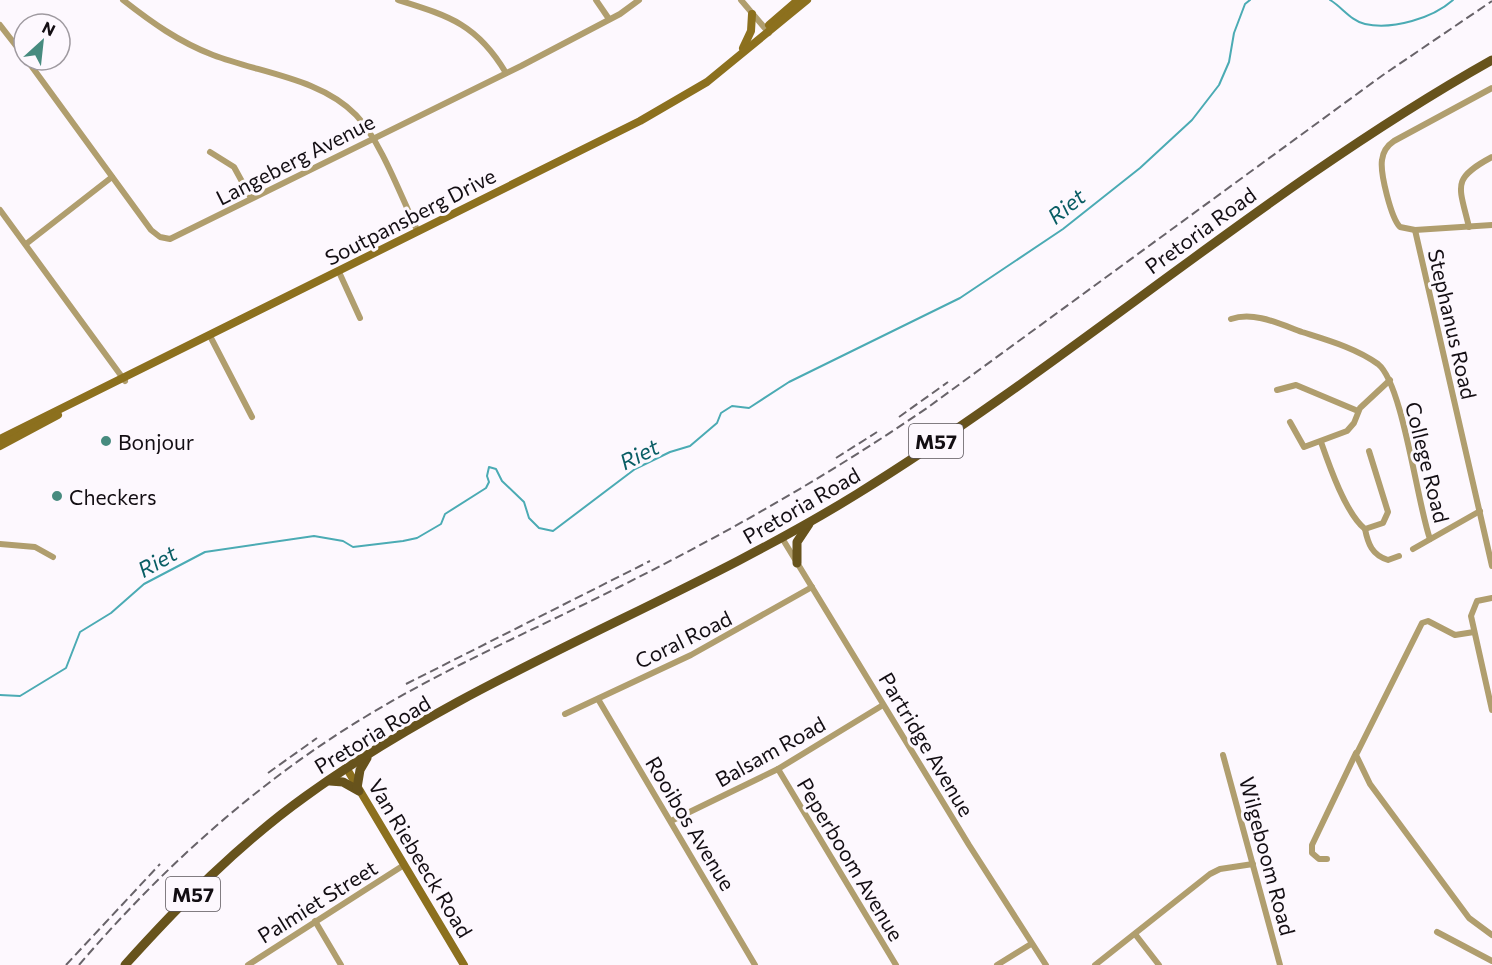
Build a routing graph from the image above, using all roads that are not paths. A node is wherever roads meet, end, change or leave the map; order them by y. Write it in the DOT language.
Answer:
graph roads {
  1 [pos="123,0"];
  2 [pos="398,0"];
  3 [pos="596,0"];
  4 [pos="639,0"];
  5 [pos="741,0"];
  6 [pos="798,0"];
  7 [pos="807,0"];
  8 [pos="752,14"];
  9 [pos="609,19"];
  10 [pos="0,25"];
  11 [pos="767,31"];
  12 [pos="12,40"];
  13 [pos="743,48"];
  14 [pos="1492,60"];
  15 [pos="36,72"];
  16 [pos="506,73"];
  17 [pos="701,84"];
  18 [pos="1492,88"];
  19 [pos="372,138"];
  20 [pos="210,152"];
  21 [pos="1492,157"];
  22 [pos="112,177"];
  23 [pos="251,198"];
  24 [pos="0,210"];
  25 [pos="1492,225"];
  26 [pos="1469,227"];
  27 [pos="1415,230"];
  28 [pos="418,232"];
  29 [pos="26,244"];
  30 [pos="339,272"];
  31 [pos="360,318"];
  32 [pos="1231,319"];
  33 [pos="210,336"];
  34 [pos="124,379"];
  35 [pos="1390,380"];
  36 [pos="1277,390"];
  37 [pos="1358,411"];
  38 [pos="252,417"];
  39 [pos="1290,422"];
  40 [pos="0,439"];
  41 [pos="1321,442"];
  42 [pos="0,446"];
  43 [pos="1370,451"];
  44 [pos="1480,511"];
  45 [pos="813,520"];
  46 [pos="1365,529"];
  47 [pos="782,538"];
  48 [pos="1430,539"];
  49 [pos="0,544"];
  50 [pos="1413,549"];
  51 [pos="1399,556"];
  52 [pos="53,557"];
  53 [pos="797,563"];
  54 [pos="1492,566"];
  55 [pos="812,587"];
  56 [pos="1492,598"];
  57 [pos="1474,632"];
  58 [pos="598,699"];
  59 [pos="883,705"];
  60 [pos="1492,710"];
  61 [pos="566,714"];
  62 [pos="1356,752"];
  63 [pos="1223,755"];
  64 [pos="368,756"];
  65 [pos="347,769"];
  66 [pos="778,770"];
  67 [pos="330,781"];
  68 [pos="358,789"];
  69 [pos="671,821"];
  70 [pos="1326,859"];
  71 [pos="1252,864"];
  72 [pos="404,865"];
  73 [pos="315,921"];
  74 [pos="1437,932"];
  75 [pos="1135,934"];
  76 [pos="1492,935"];
  77 [pos="1031,944"];
  78 [pos="1492,961"];
  79 [pos="125,965"];
  80 [pos="248,965"];
  81 [pos="341,965"];
  82 [pos="464,965"];
  83 [pos="755,965"];
  84 [pos="896,965"];
  85 [pos="997,965"];
  86 [pos="1046,965"];
  87 [pos="1095,965"];
  88 [pos="1159,965"];
  89 [pos="1280,965"];
  1 -- 19 [label="street"];
  2 -- 16 [label="street"];
  3 -- 9 [label="street"];
  4 -- 9 [label="street, Langeberg Avenue"];
  5 -- 8 [label="street"];
  6 -- 11 [label="street, Soutpansberg Drive"];
  7 -- 11 [label="street, Soutpansberg Drive"];
  8 -- 11 [label="street"];
  8 -- 13 [label="street"];
  9 -- 16 [label="street, Langeberg Avenue"];
  10 -- 12 [label="street"];
  11 -- 13 [label="street, Soutpansberg Drive"];
  11 -- 17 [label="street, Soutpansberg Drive"];
  13 -- 17 [label="street, Soutpansberg Drive"];
  14 -- 45 [label="main road, Pretoria Road / M57"];
  15 -- 22 [label="street, Langeberg Avenue"];
  16 -- 19 [label="street, Langeberg Avenue"];
  17 -- 28 [label="street, Soutpansberg Drive"];
  18 -- 27 [label="street"];
  19 -- 23 [label="street, Langeberg Avenue"];
  19 -- 28 [label="street"];
  20 -- 23 [label="street"];
  21 -- 26 [label="street"];
  22 -- 23 [label="street, Langeberg Avenue"];
  22 -- 29 [label="street"];
  24 -- 29 [label="street"];
  25 -- 26 [label="street"];
  26 -- 27 [label="street"];
  27 -- 44 [label="street, Stephanus Road"];
  28 -- 30 [label="street, Soutpansberg Drive"];
  29 -- 34 [label="street"];
  30 -- 31 [label="street"];
  30 -- 33 [label="street, Soutpansberg Drive"];
  32 -- 35 [label="street"];
  33 -- 34 [label="street, Soutpansberg Drive"];
  33 -- 38 [label="street"];
  34 -- 40 [label="street, Soutpansberg Drive"];
  34 -- 42 [label="street, Soutpansberg Drive"];
  35 -- 37 [label="street"];
  35 -- 48 [label="street, College Road"];
  36 -- 37 [label="street"];
  37 -- 41 [label="street"];
  39 -- 41 [label="street"];
  41 -- 46 [label="street"];
  43 -- 46 [label="street"];
  44 -- 48 [label="street, College Road"];
  44 -- 54 [label="street, Stephanus Road"];
  45 -- 47 [label="main road, Pretoria Road / M57"];
  45 -- 53 [label="main road"];
  46 -- 51 [label="street"];
  47 -- 53 [label="street, Partridge Avenue"];
  47 -- 64 [label="main road, Pretoria Road / M57"];
  48 -- 50 [label="street, College Road"];
  49 -- 52 [label="street"];
  53 -- 55 [label="street, Partridge Avenue"];
  55 -- 58 [label="street, Coral Road"];
  55 -- 59 [label="street, Partridge Avenue"];
  56 -- 57 [label="street"];
  57 -- 60 [label="street"];
  57 -- 62 [label="street"];
  58 -- 61 [label="street, Coral Road"];
  58 -- 69 [label="street, Rooibos Avenue"];
  59 -- 66 [label="street, Balsam Road"];
  59 -- 77 [label="street, Partridge Avenue"];
  62 -- 70 [label="street"];
  62 -- 76 [label="street"];
  63 -- 71 [label="street, Wilgeboom Road"];
  64 -- 65 [label="main road, Pretoria Road / M57"];
  64 -- 68 [label="main road"];
  65 -- 67 [label="main road, Pretoria Road / M57"];
  65 -- 68 [label="street, Van Riebeeck Road"];
  66 -- 69 [label="street, Balsam Road"];
  66 -- 84 [label="street, Peperboom Avenue"];
  67 -- 68 [label="main road"];
  67 -- 79 [label="main road, Pretoria Road / M57"];
  68 -- 72 [label="street, Van Riebeeck Road"];
  69 -- 83 [label="street, Rooibos Avenue"];
  71 -- 75 [label="street"];
  71 -- 89 [label="street, Wilgeboom Road"];
  72 -- 73 [label="street, Palmiet Street"];
  72 -- 82 [label="street, Van Riebeeck Road"];
  73 -- 80 [label="street, Palmiet Street"];
  73 -- 81 [label="street"];
  74 -- 78 [label="street"];
  75 -- 87 [label="street"];
  75 -- 88 [label="street"];
  77 -- 85 [label="street"];
  77 -- 86 [label="street, Partridge Avenue"];
}
